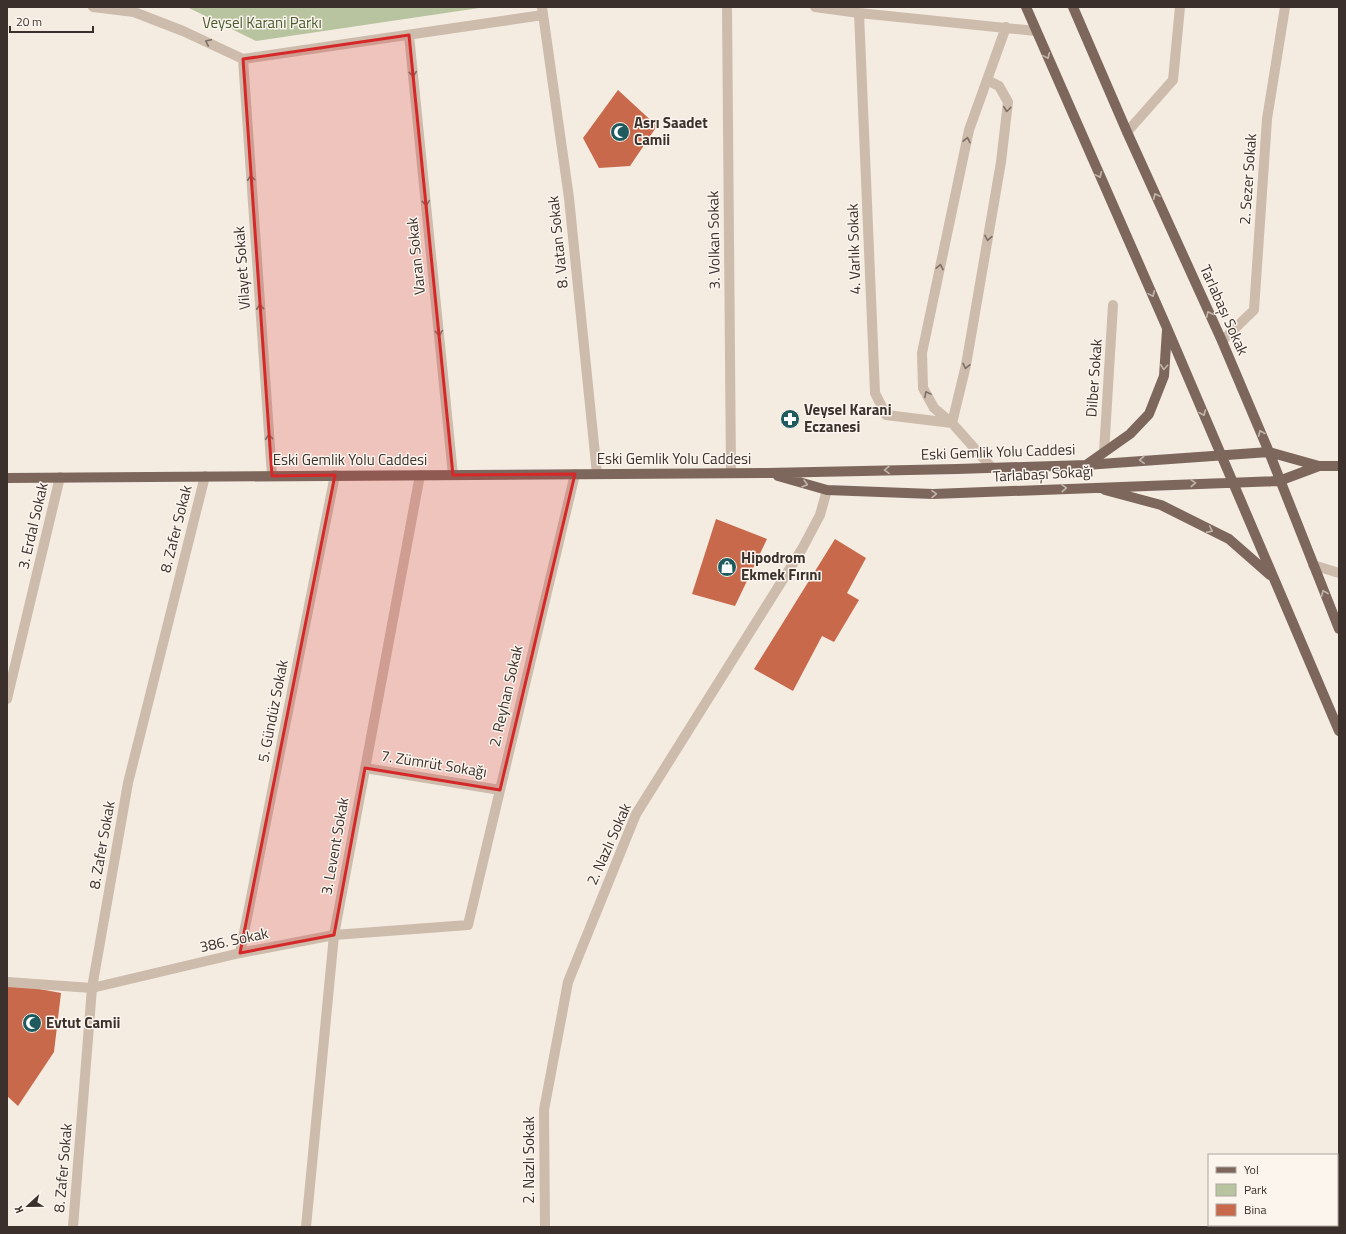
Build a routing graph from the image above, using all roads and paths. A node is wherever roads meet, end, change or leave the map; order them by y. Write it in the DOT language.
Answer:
graph roads {
  1 [pos="93,7"];
  2 [pos="727,7"];
  3 [pos="815,7"];
  4 [pos="1026,7"];
  5 [pos="1073,7"];
  6 [pos="1180,7"];
  7 [pos="1285,7"];
  8 [pos="543,11"];
  9 [pos="859,13"];
  10 [pos="1006,27"];
  11 [pos="1036,31"];
  12 [pos="409,35"];
  13 [pos="243,59"];
  14 [pos="987,80"];
  15 [pos="1127,132"];
  16 [pos="1114,305"];
  17 [pos="1167,328"];
  18 [pos="1222,341"];
  19 [pos="952,423"];
  20 [pos="1104,452"];
  21 [pos="1269,452"];
  22 [pos="1220,454"];
  23 [pos="1086,465"];
  24 [pos="1320,466"];
  25 [pos="1339,466"];
  26 [pos="992,468"];
  27 [pos="732,473"];
  28 [pos="767,473"];
  29 [pos="575,474"];
  30 [pos="597,474"];
  31 [pos="335,475"];
  32 [pos="420,475"];
  33 [pos="454,475"];
  34 [pos="205,476"];
  35 [pos="272,476"];
  36 [pos="60,477"];
  37 [pos="7,478"];
  38 [pos="1231,481"];
  39 [pos="1279,481"];
  40 [pos="1096,487"];
  41 [pos="827,490"];
  42 [pos="1313,565"];
  43 [pos="1339,574"];
  44 [pos="1272,577"];
  45 [pos="1339,629"];
  46 [pos="7,698"];
  47 [pos="1339,731"];
  48 [pos="365,768"];
  49 [pos="500,790"];
  50 [pos="468,925"];
  51 [pos="334,935"];
  52 [pos="240,953"];
  53 [pos="7,982"];
  54 [pos="92,988"];
  55 [pos="73,1227"];
  56 [pos="306,1227"];
  57 [pos="545,1227"];
  13 -- 1 [label="street, one-way"];
  2 -- 27 [label="street, 3. Volkan Sokak"];
  3 -- 9 [label="street"];
  4 -- 11 [label="main road"];
  5 -- 15 [label="main road, Tarlabaşı Sokak"];
  6 -- 15 [label="street"];
  7 -- 18 [label="street, 2. Sezer Sokak"];
  8 -- 12 [label="street"];
  8 -- 30 [label="street, 8. Vatan Sokak"];
  9 -- 10 [label="street"];
  9 -- 19 [label="street, 4. Varlık Sokak"];
  10 -- 11 [label="street"];
  10 -- 14 [label="street"];
  11 -- 17 [label="main road, one-way"];
  12 -- 13 [label="street"];
  12 -- 33 [label="street, Varan Sokak, one-way"];
  35 -- 13 [label="street, Vilayet Sokak, one-way"];
  14 -- 19 [label="street, one-way"];
  19 -- 14 [label="street, one-way"];
  18 -- 15 [label="main road, Tarlabaşı Sokak, one-way"];
  16 -- 20 [label="street, Dilber Sokak"];
  17 -- 20 [label="main road, one-way"];
  17 -- 22 [label="main road, one-way"];
  21 -- 18 [label="main road, Tarlabaşı Sokak, one-way"];
  19 -- 26 [label="street"];
  20 -- 23 [label="main road"];
  21 -- 22 [label="main road, Eski Gemlik Yolu Caddesi"];
  21 -- 24 [label="main road, Eski Gemlik Yolu Caddesi"];
  21 -- 39 [label="main road, Tarlabaşı Sokak"];
  22 -- 23 [label="main road, Eski Gemlik Yolu Caddesi, one-way"];
  22 -- 38 [label="main road"];
  23 -- 26 [label="main road, Eski Gemlik Yolu Caddesi"];
  24 -- 25 [label="main road, Eski Gemlik Yolu Caddesi"];
  24 -- 39 [label="main road, Tarlabaşı Sokağı"];
  26 -- 28 [label="main road, Eski Gemlik Yolu Caddesi, one-way"];
  27 -- 28 [label="main road, Eski Gemlik Yolu Caddesi"];
  27 -- 30 [label="main road, Eski Gemlik Yolu Caddesi"];
  28 -- 41 [label="main road, Tarlabaşı Sokağı, one-way"];
  29 -- 30 [label="main road, Eski Gemlik Yolu Caddesi"];
  29 -- 33 [label="main road, Eski Gemlik Yolu Caddesi"];
  29 -- 49 [label="street, 2. Reyhan Sokak"];
  31 -- 32 [label="main road, Eski Gemlik Yolu Caddesi"];
  31 -- 35 [label="main road, Eski Gemlik Yolu Caddesi"];
  31 -- 52 [label="street, 5. Gündüz Sokak"];
  32 -- 33 [label="main road, Eski Gemlik Yolu Caddesi"];
  32 -- 48 [label="street, 3. Levent Sokak"];
  34 -- 35 [label="main road, Eski Gemlik Yolu Caddesi"];
  34 -- 36 [label="main road, Eski Gemlik Yolu Caddesi"];
  34 -- 54 [label="street, 8. Zafer Sokak"];
  36 -- 37 [label="main road, Eski Gemlik Yolu Caddesi"];
  36 -- 46 [label="street, 3. Erdal Sokak"];
  38 -- 39 [label="main road, Tarlabaşı Sokağı"];
  40 -- 38 [label="main road, Tarlabaşı Sokağı, one-way"];
  38 -- 44 [label="main road"];
  39 -- 42 [label="main road, Tarlabaşı Sokak"];
  41 -- 40 [label="main road, Tarlabaşı Sokağı, one-way"];
  40 -- 44 [label="main road, one-way"];
  41 -- 57 [label="street, 2. Nazlı Sokak"];
  42 -- 43 [label="street"];
  45 -- 42 [label="main road, Tarlabaşı Sokak, one-way"];
  44 -- 47 [label="main road"];
  48 -- 49 [label="street, 7. Zümrüt Sokağı"];
  48 -- 51 [label="street, 3. Levent Sokak"];
  49 -- 50 [label="street, 2. Reyhan Sokak"];
  50 -- 51 [label="street, 386. Sokak"];
  51 -- 52 [label="street, 386. Sokak"];
  51 -- 56 [label="street, 3. Levent Sokak"];
  52 -- 54 [label="street, 386. Sokak"];
  53 -- 54 [label="street, 386. Sokak"];
  54 -- 55 [label="street, 8. Zafer Sokak"];
}
